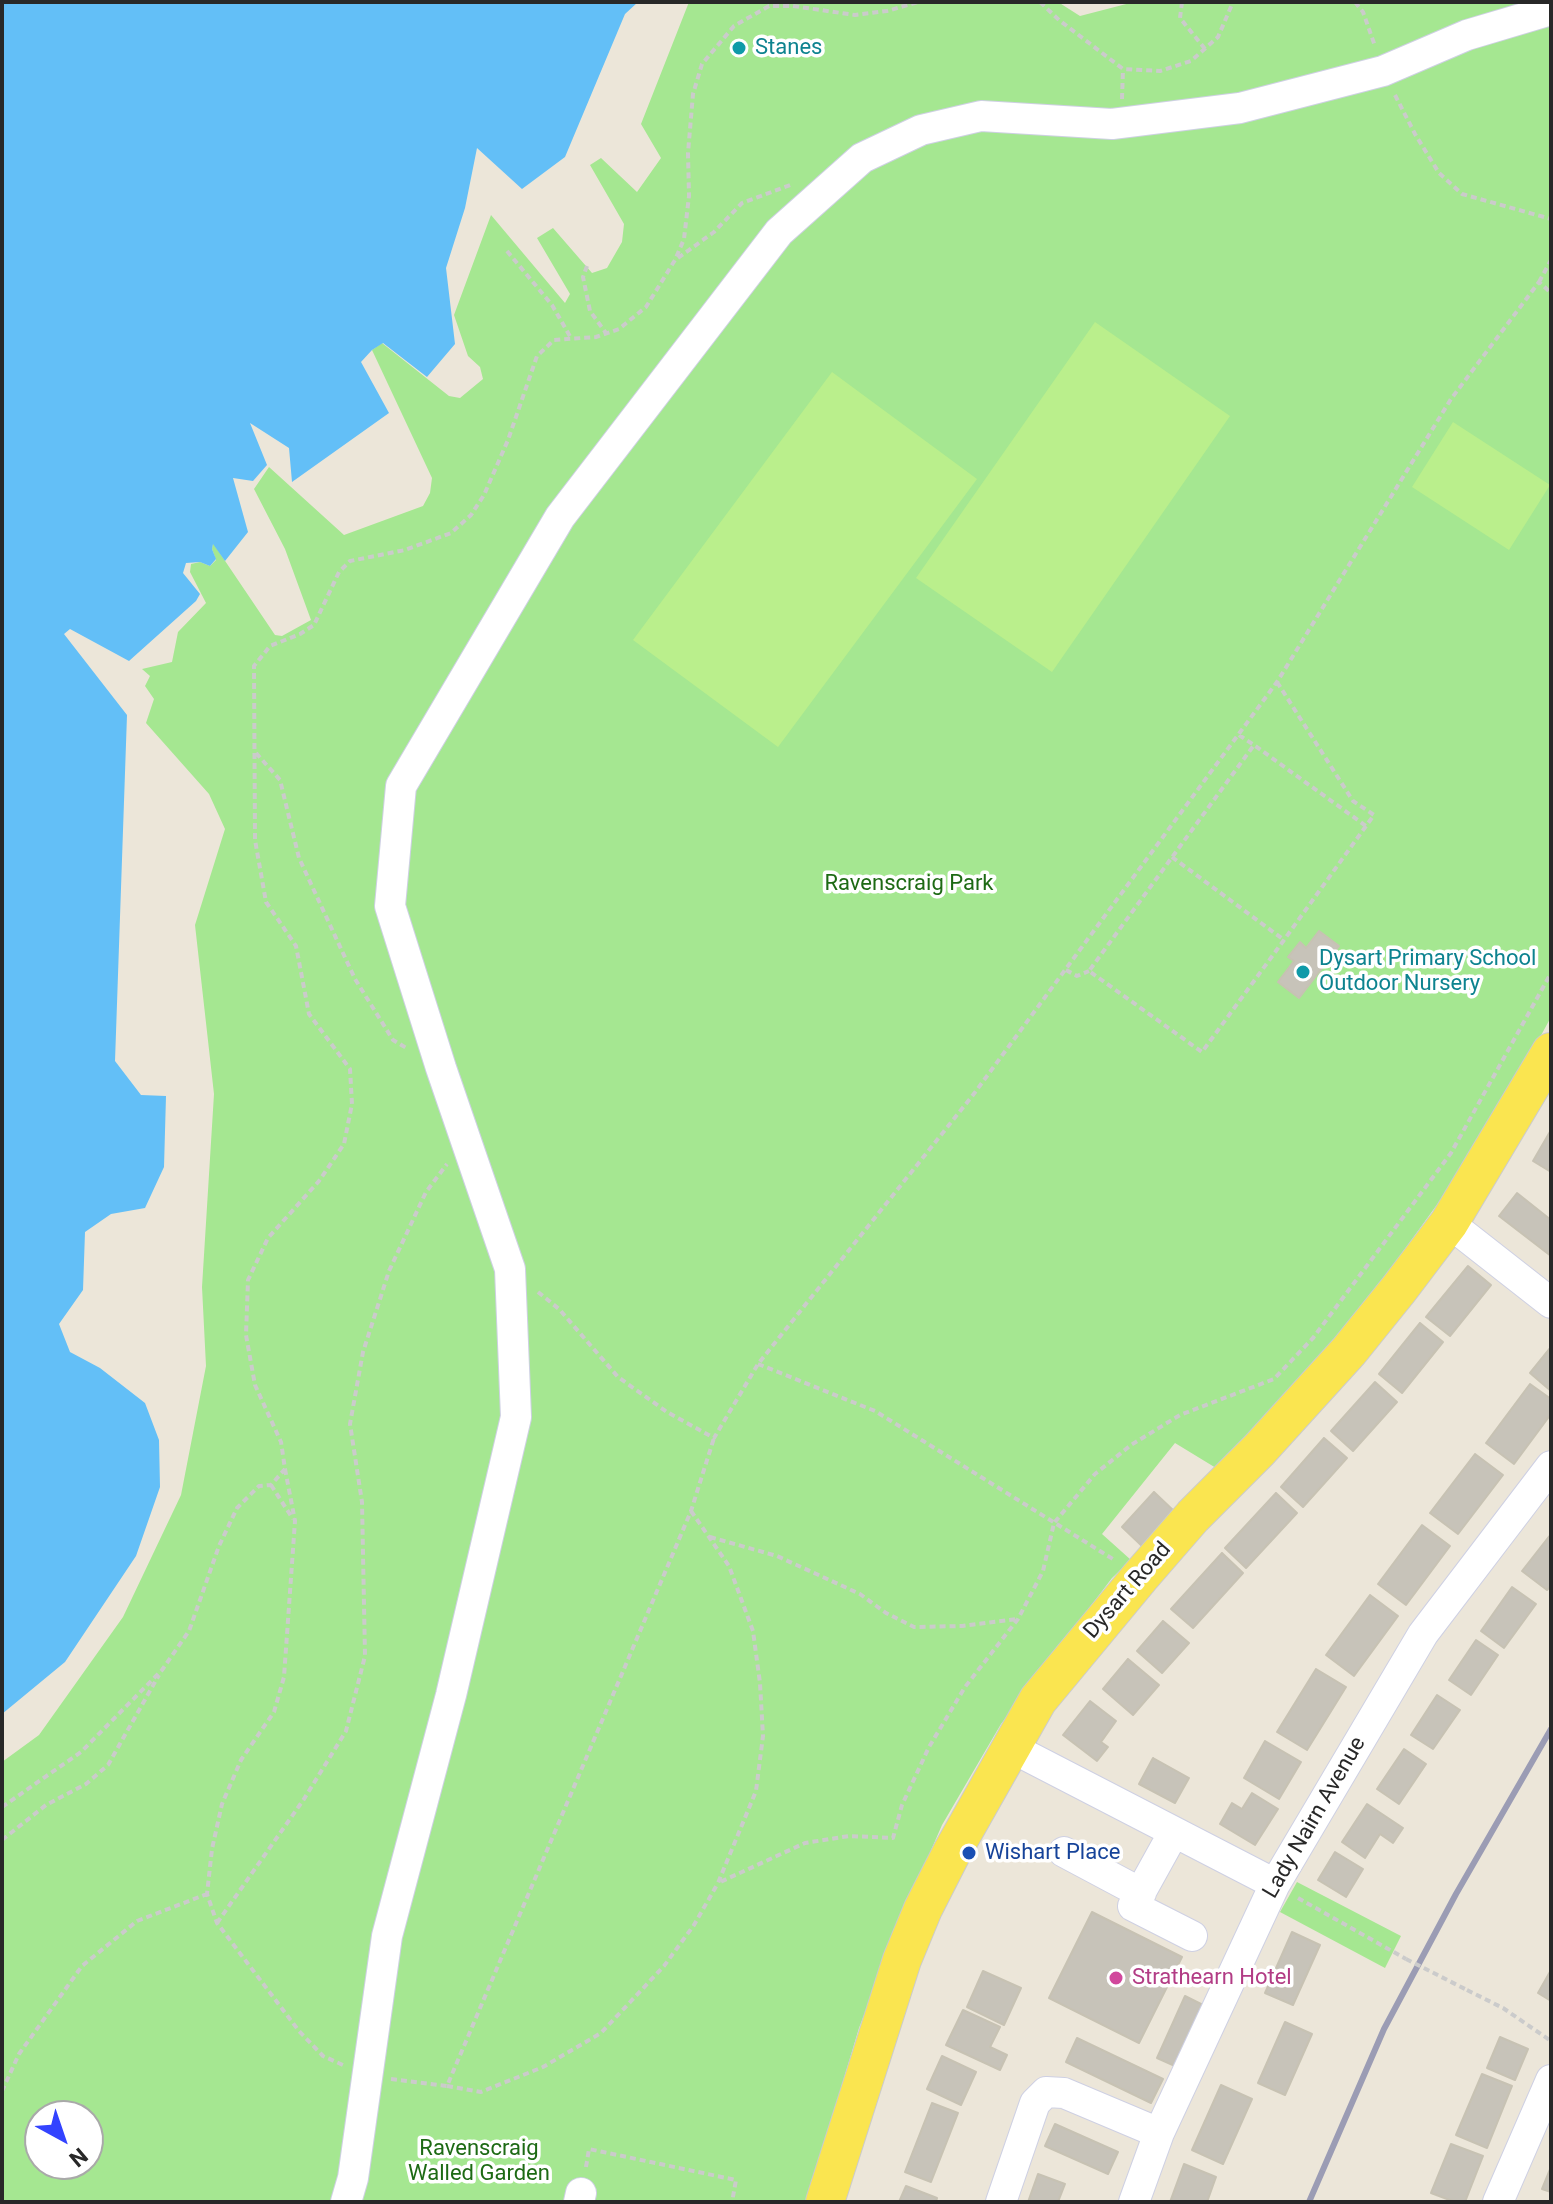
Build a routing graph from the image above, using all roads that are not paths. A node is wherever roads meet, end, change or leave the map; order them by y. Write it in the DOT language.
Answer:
graph roads {
  1 [pos="1551,10"];
  2 [pos="1551,1052"];
  3 [pos="1449,1223"];
  4 [pos="1551,1303"];
  5 [pos="1551,1466"];
  6 [pos="1010,1747"];
  7 [pos="1174,1832"];
  8 [pos="1064,1852"];
  9 [pos="1275,1884"];
  10 [pos="1141,1893"];
  11 [pos="1192,1936"];
  12 [pos="1551,2080"];
  13 [pos="1159,2133"];
  14 [pos="346,2202"];
  15 [pos="825,2202"];
  16 [pos="1001,2202"];
  17 [pos="1134,2202"];
  18 [pos="1498,2202"];
  1 -- 14 [label="street"];
  2 -- 3 [label="main road, Dysart Road"];
  3 -- 4 [label="street"];
  3 -- 6 [label="main road, Dysart Road"];
  5 -- 9 [label="street, Lady Nairn Avenue"];
  6 -- 7 [label="street"];
  6 -- 15 [label="main road, Dysart Road"];
  7 -- 9 [label="street"];
  7 -- 10 [label="street"];
  8 -- 10 [label="street"];
  9 -- 13 [label="street, Lady Nairn Avenue"];
  10 -- 11 [label="street"];
  12 -- 18 [label="street"];
  13 -- 16 [label="street"];
  13 -- 17 [label="street, Lady Nairn Avenue"];
}
